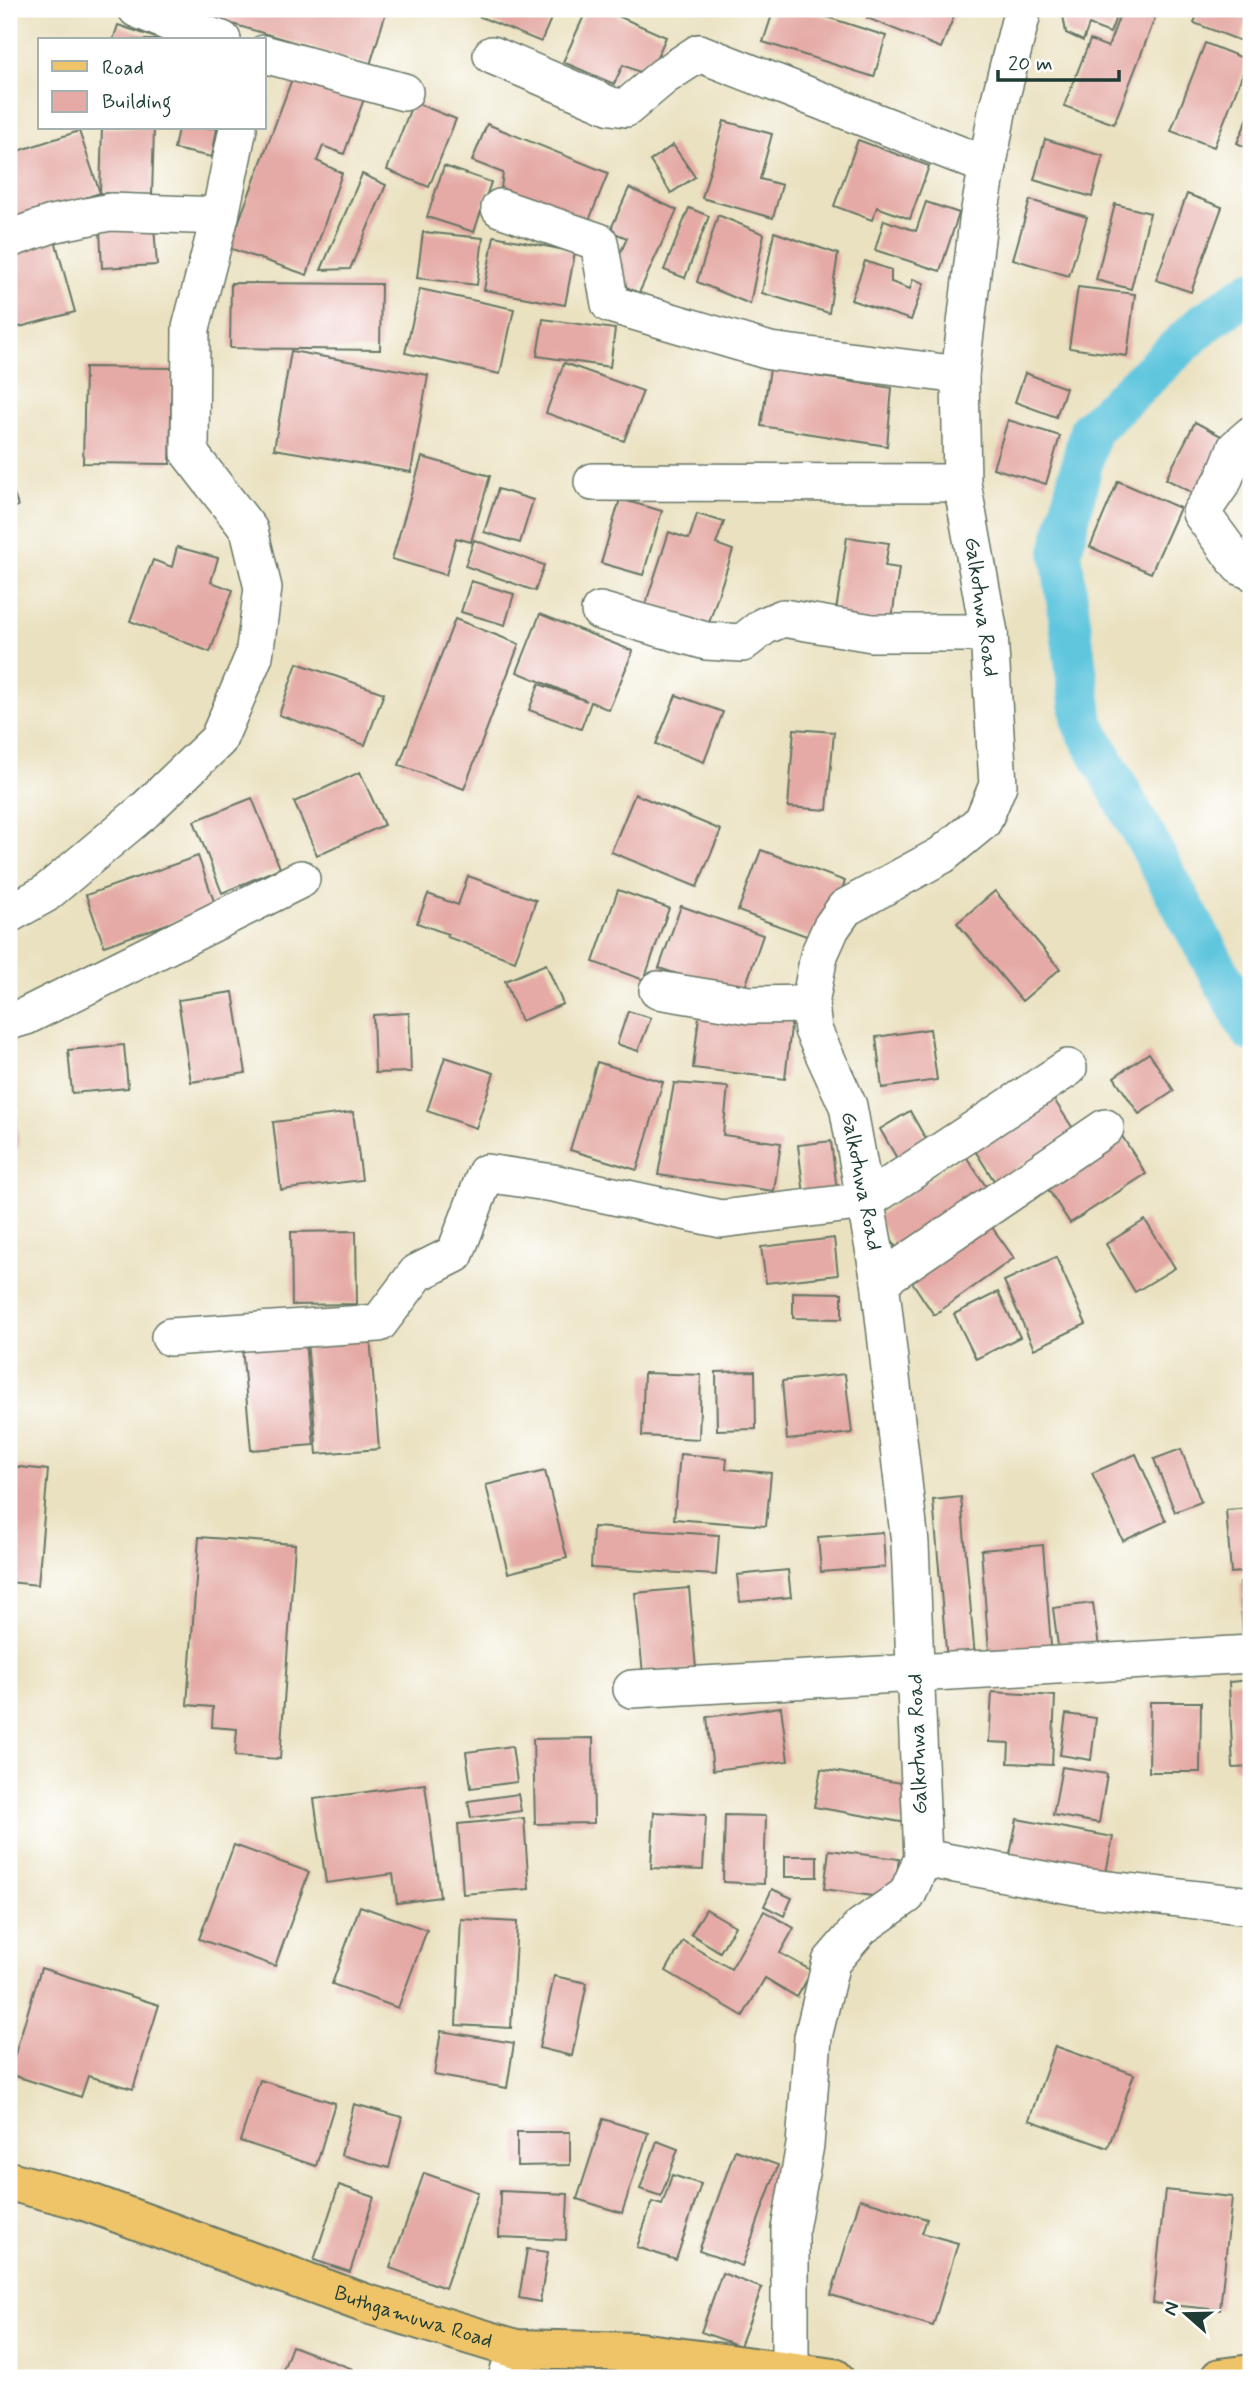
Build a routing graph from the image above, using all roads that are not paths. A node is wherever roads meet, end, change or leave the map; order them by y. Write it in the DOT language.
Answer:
graph roads {
  1 [pos="137,9"];
  2 [pos="1023,9"];
  3 [pos="216,38"];
  4 [pos="266,55"];
  5 [pos="492,55"];
  6 [pos="404,92"];
  7 [pos="238,130"];
  8 [pos="988,166"];
  9 [pos="500,208"];
  10 [pos="220,216"];
  11 [pos="9,239"];
  12 [pos="960,375"];
  13 [pos="1251,435"];
  14 [pos="593,482"];
  15 [pos="962,483"];
  16 [pos="1251,571"];
  17 [pos="600,611"];
  18 [pos="989,632"];
  19 [pos="301,879"];
  20 [pos="9,914"];
  21 [pos="658,989"];
  22 [pos="810,1004"];
  23 [pos="9,1021"];
  24 [pos="1068,1068"];
  25 [pos="1105,1128"];
  26 [pos="866,1201"];
  27 [pos="880,1281"];
  28 [pos="170,1337"];
  29 [pos="1251,1654"];
  30 [pos="915,1672"];
  31 [pos="632,1689"];
  32 [pos="923,1858"];
  33 [pos="1251,1906"];
  34 [pos="9,2181"];
  35 [pos="512,2364"];
  36 [pos="1251,2374"];
  37 [pos="789,2375"];
  38 [pos="834,2378"];
  39 [pos="1220,2378"];
  1 -- 3 [label="street"];
  2 -- 8 [label="street, Galkotuwa Road"];
  4 -- 6 [label="street"];
  5 -- 8 [label="street"];
  7 -- 10 [label="street"];
  8 -- 12 [label="street, Galkotuwa Road"];
  9 -- 12 [label="street"];
  10 -- 11 [label="street"];
  10 -- 20 [label="street"];
  12 -- 15 [label="street, Galkotuwa Road"];
  13 -- 16 [label="street"];
  14 -- 15 [label="street"];
  15 -- 18 [label="street, Galkotuwa Road"];
  17 -- 18 [label="street"];
  18 -- 22 [label="street, Galkotuwa Road"];
  19 -- 23 [label="street"];
  21 -- 22 [label="street"];
  22 -- 26 [label="street, Galkotuwa Road"];
  24 -- 26 [label="street"];
  25 -- 27 [label="street"];
  26 -- 27 [label="street, Galkotuwa Road"];
  26 -- 28 [label="street"];
  27 -- 30 [label="street, Galkotuwa Road"];
  29 -- 30 [label="street"];
  30 -- 31 [label="street"];
  30 -- 32 [label="street, Galkotuwa Road"];
  32 -- 33 [label="street"];
  32 -- 37 [label="street, Galkotuwa Road"];
  34 -- 35 [label="main road, Buthgamuwa Road"];
  35 -- 37 [label="main road, Buthgamuwa Road"];
  36 -- 39 [label="main road"];
  37 -- 38 [label="main road, Buthgamuwa Road"];
}
